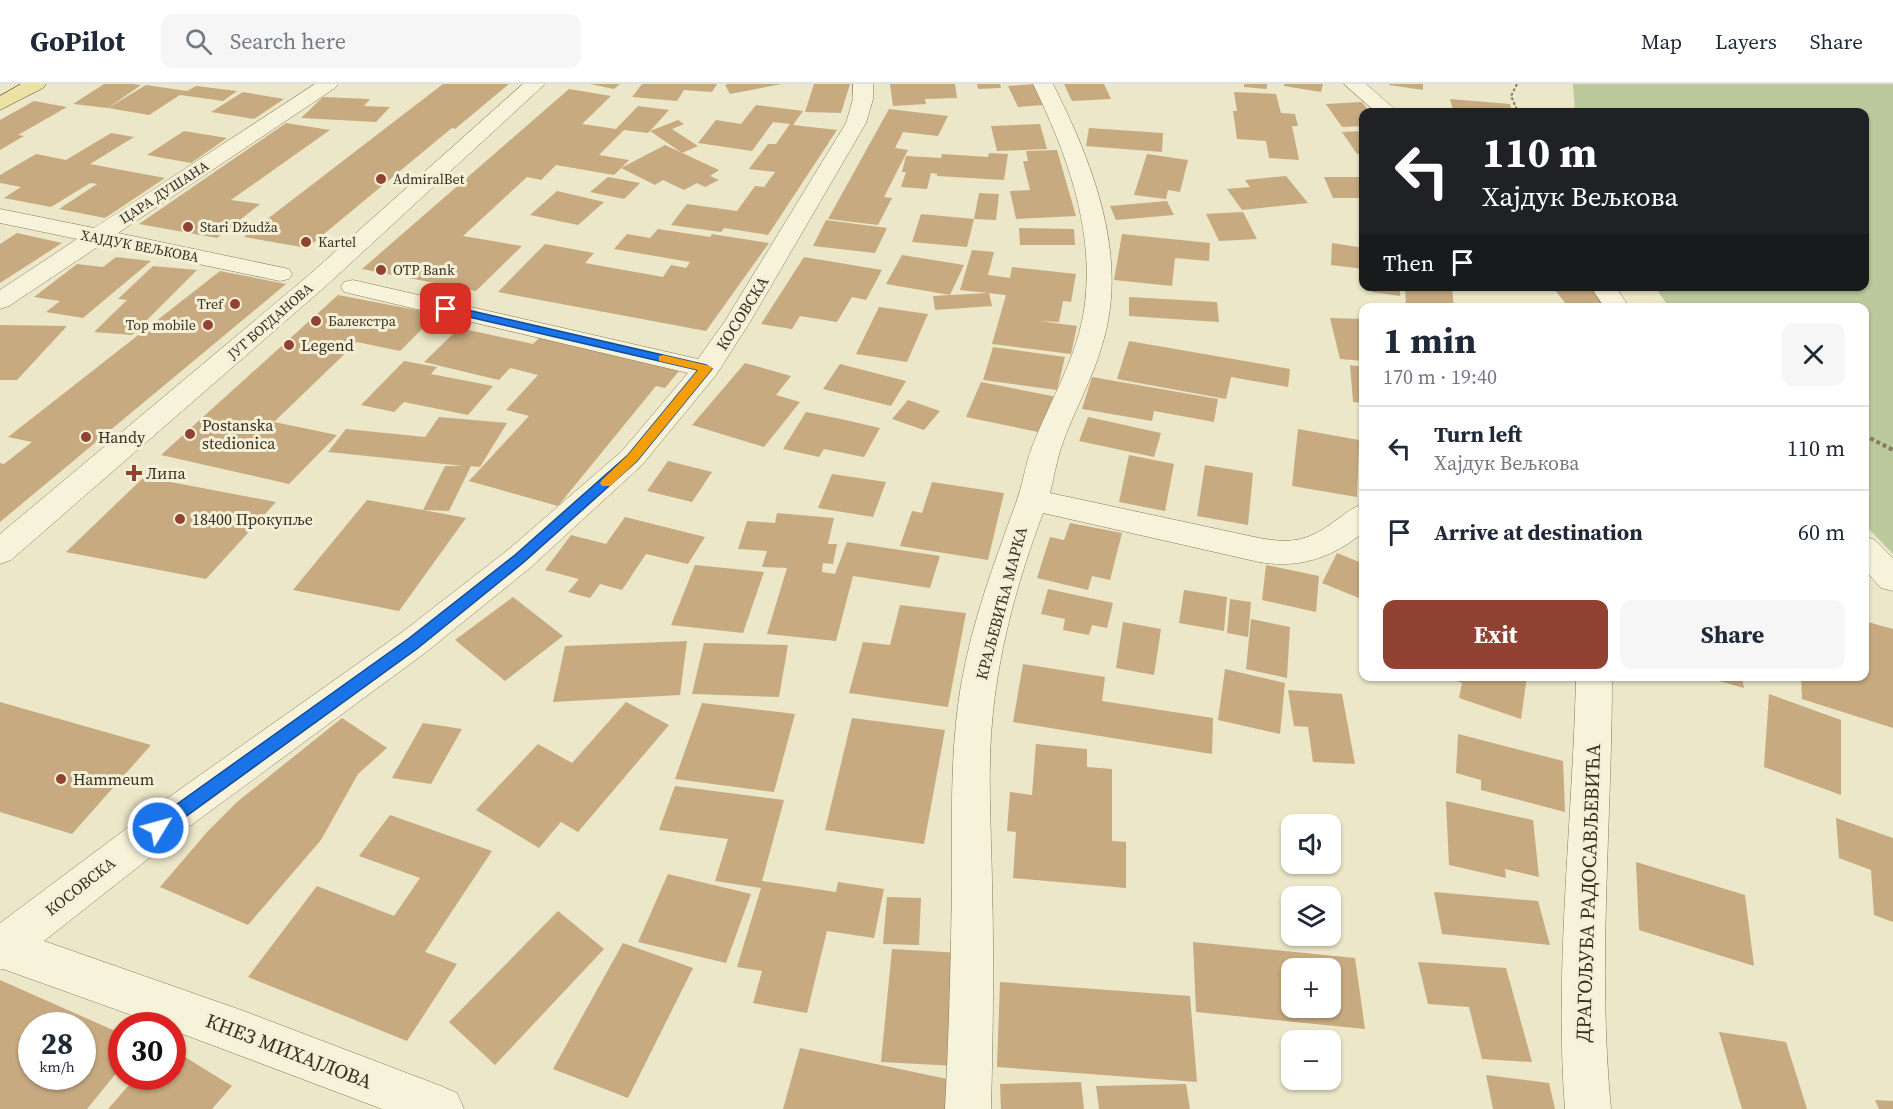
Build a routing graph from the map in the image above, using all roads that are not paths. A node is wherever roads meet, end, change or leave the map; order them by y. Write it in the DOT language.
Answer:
graph roads {
  1 [pos="36,84"];
  2 [pos="328,84"];
  3 [pos="535,84"];
  4 [pos="863,84"];
  5 [pos="1043,84"];
  6 [pos="1354,84"];
  7 [pos="0,104"];
  8 [pos="1383,108"];
  9 [pos="0,216"];
  10 [pos="95,237"];
  11 [pos="280,274"];
  12 [pos="353,287"];
  13 [pos="0,301"];
  14 [pos="706,369"];
  15 [pos="1033,500"];
  16 [pos="1359,519"];
  17 [pos="0,552"];
  18 [pos="1869,553"];
  19 [pos="1893,579"];
  20 [pos="1594,681"];
  21 [pos="1,948"];
  22 [pos="441,1109"];
  23 [pos="968,1109"];
  24 [pos="1588,1109"];
  1 -- 7 [label="main road"];
  2 -- 10 [label="street, ЦАРА ДУШАНА"];
  3 -- 17 [label="street, ЈУГ БОГДАНОВА"];
  4 -- 14 [label="street, КОСОВСКА"];
  5 -- 15 [label="street, КРАЉЕВИЋА МАРКА"];
  6 -- 8 [label="street"];
  9 -- 10 [label="street, ХАЈДУК ВЕЉКОВА"];
  10 -- 11 [label="street, ХАЈДУК ВЕЉКОВА"];
  10 -- 13 [label="street, ЦАРА ДУШАНА"];
  12 -- 14 [label="street"];
  14 -- 21 [label="street, КОСОВСКА"];
  15 -- 16 [label="street"];
  15 -- 23 [label="street, КРАЉЕВИЋА МАРКА"];
  18 -- 19 [label="street"];
  20 -- 24 [label="street, ДРАГОЉУБА РАДОСАВЉЕВИЋА"];
  21 -- 22 [label="street, КНЕЗ МИХАЈЛОВА"];
}
